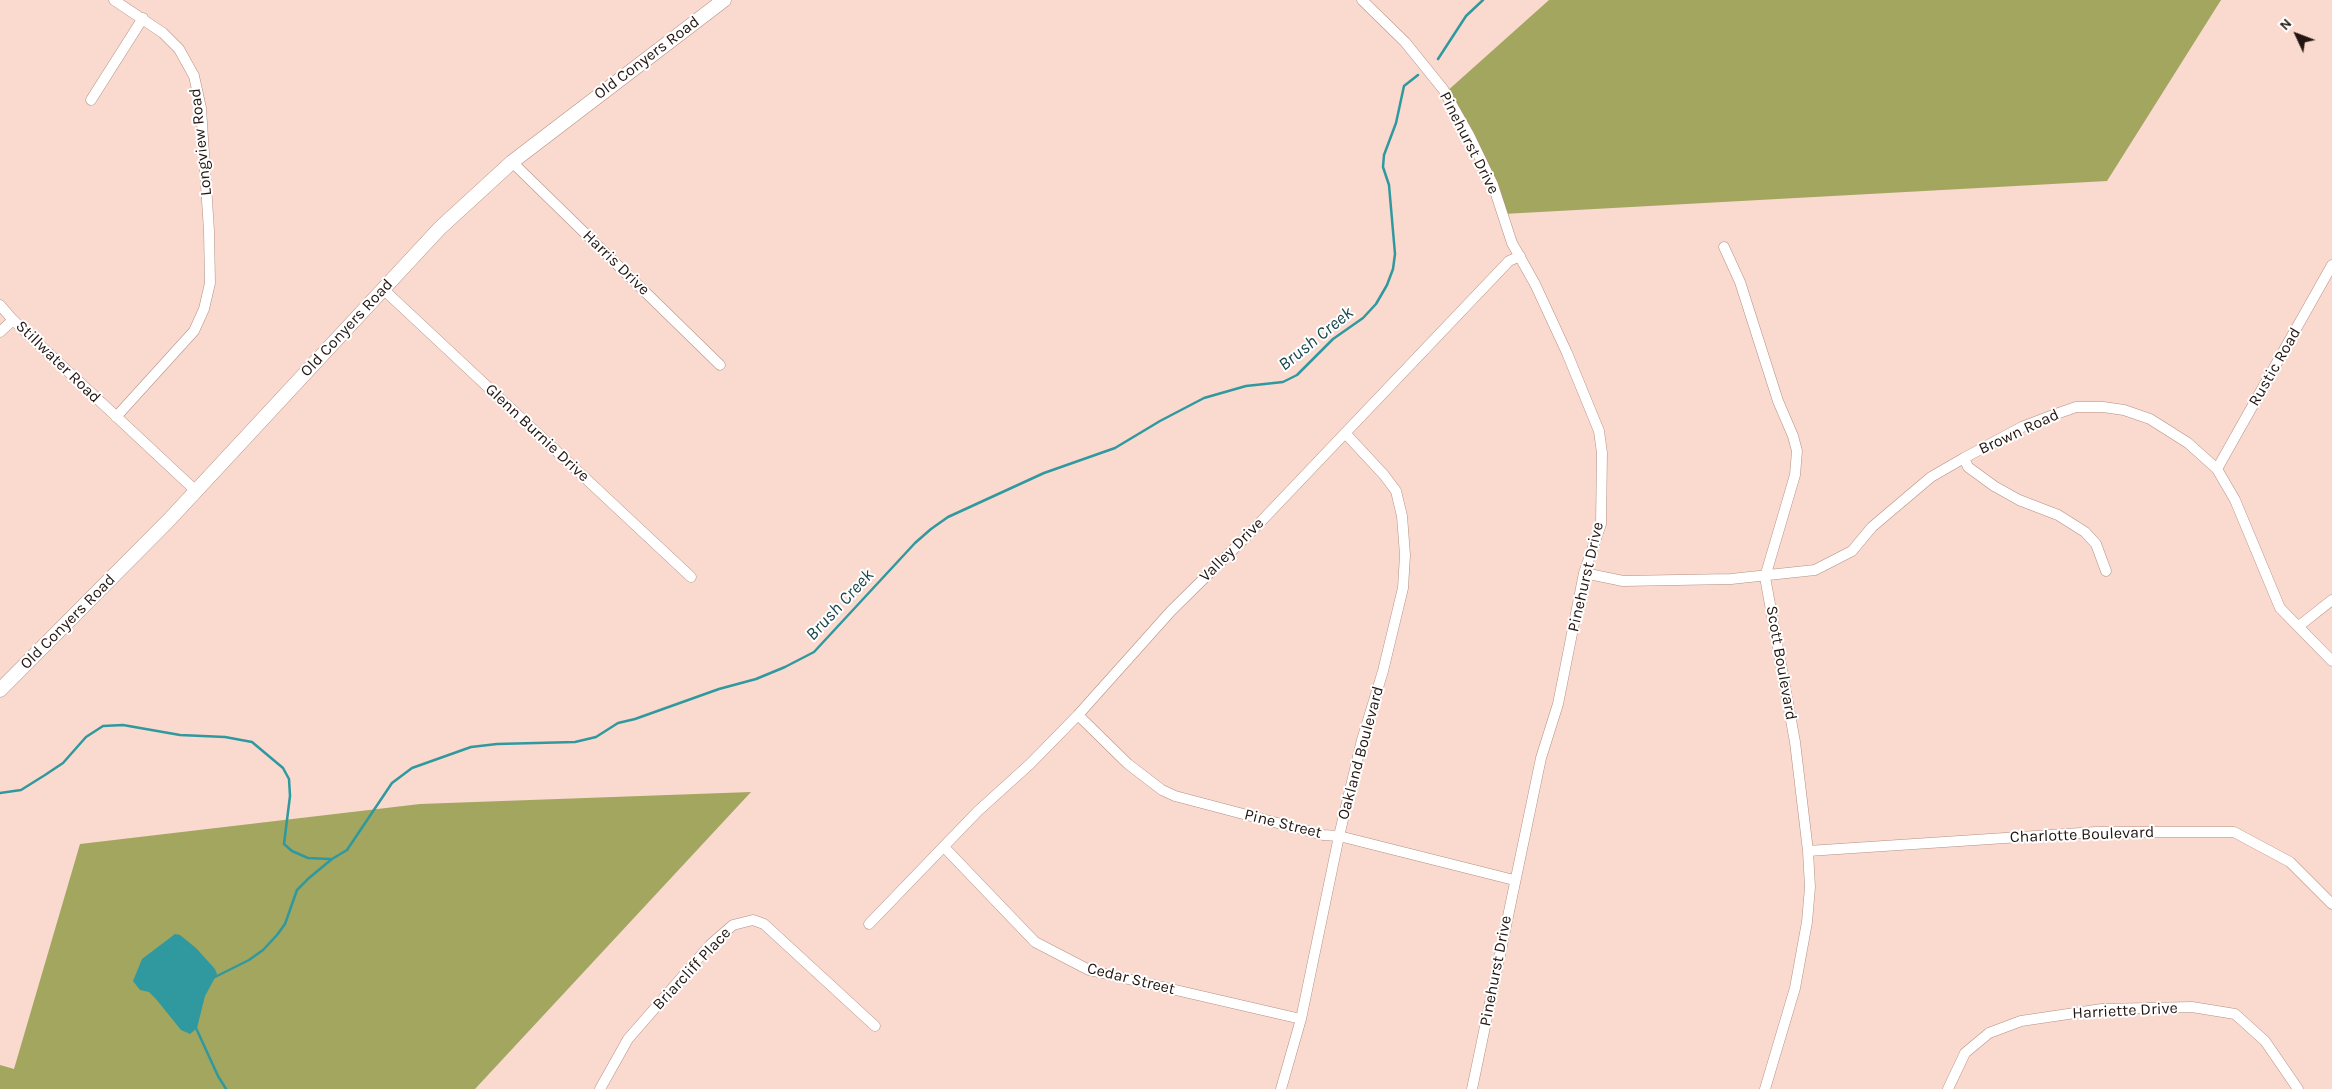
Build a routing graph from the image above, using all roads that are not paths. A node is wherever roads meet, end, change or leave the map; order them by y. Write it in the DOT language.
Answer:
graph roads {
  1 [pos="114,0"];
  2 [pos="724,0"];
  3 [pos="1362,0"];
  4 [pos="143,18"];
  5 [pos="91,100"];
  6 [pos="512,162"];
  7 [pos="1724,247"];
  8 [pos="1520,256"];
  9 [pos="2332,265"];
  10 [pos="383,289"];
  11 [pos="0,305"];
  12 [pos="13,320"];
  13 [pos="0,332"];
  14 [pos="720,365"];
  15 [pos="116,417"];
  16 [pos="1345,433"];
  17 [pos="1964,458"];
  18 [pos="2217,469"];
  19 [pos="196,491"];
  20 [pos="2106,571"];
  21 [pos="1584,573"];
  22 [pos="1765,576"];
  23 [pos="691,577"];
  24 [pos="2332,600"];
  25 [pos="2299,626"];
  26 [pos="2332,661"];
  27 [pos="0,690"];
  28 [pos="1078,715"];
  29 [pos="1339,836"];
  30 [pos="944,847"];
  31 [pos="1808,851"];
  32 [pos="1514,880"];
  33 [pos="2332,904"];
  34 [pos="869,924"];
  35 [pos="1301,1019"];
  36 [pos="875,1026"];
  37 [pos="600,1089"];
  38 [pos="1281,1089"];
  39 [pos="1472,1089"];
  40 [pos="1765,1089"];
  41 [pos="1948,1089"];
  42 [pos="2298,1089"];
  1 -- 4 [label="street, Longview Road"];
  2 -- 6 [label="street, Old Conyers Road"];
  3 -- 8 [label="street, Pinehurst Drive"];
  4 -- 5 [label="street"];
  4 -- 15 [label="street, Longview Road"];
  6 -- 10 [label="street, Old Conyers Road"];
  6 -- 14 [label="street, Harris Drive"];
  7 -- 22 [label="street, Scott Boulevard"];
  8 -- 16 [label="street, Valley Drive"];
  8 -- 21 [label="street, Pinehurst Drive"];
  9 -- 18 [label="street, Rustic Road"];
  10 -- 19 [label="street, Old Conyers Road"];
  10 -- 23 [label="street, Glenn Burnie Drive"];
  11 -- 12 [label="street, Stillwater Road"];
  12 -- 13 [label="street"];
  12 -- 15 [label="street, Stillwater Road"];
  15 -- 19 [label="street, Stillwater Road"];
  16 -- 28 [label="street, Valley Drive"];
  16 -- 29 [label="street, Oakland Boulevard"];
  17 -- 18 [label="street, Brown Road"];
  17 -- 20 [label="street"];
  17 -- 22 [label="street, Brown Road"];
  18 -- 25 [label="street, Brown Road"];
  19 -- 27 [label="street, Old Conyers Road"];
  21 -- 22 [label="street, Brown Road"];
  21 -- 32 [label="street, Pinehurst Drive"];
  22 -- 31 [label="street, Scott Boulevard"];
  24 -- 25 [label="street"];
  25 -- 26 [label="street, Brown Road"];
  28 -- 29 [label="street, Pine Street"];
  28 -- 30 [label="street, Valley Drive"];
  29 -- 32 [label="street, Pine Street"];
  29 -- 35 [label="street, Oakland Boulevard"];
  30 -- 34 [label="street, Valley Drive"];
  30 -- 35 [label="street, Cedar Street"];
  31 -- 33 [label="street, Charlotte Boulevard"];
  31 -- 40 [label="street, Scott Boulevard"];
  32 -- 39 [label="street, Pinehurst Drive"];
  35 -- 38 [label="street, Oakland Boulevard"];
  36 -- 37 [label="street, Briarcliff Place"];
  41 -- 42 [label="street, Harriette Drive"];
}
